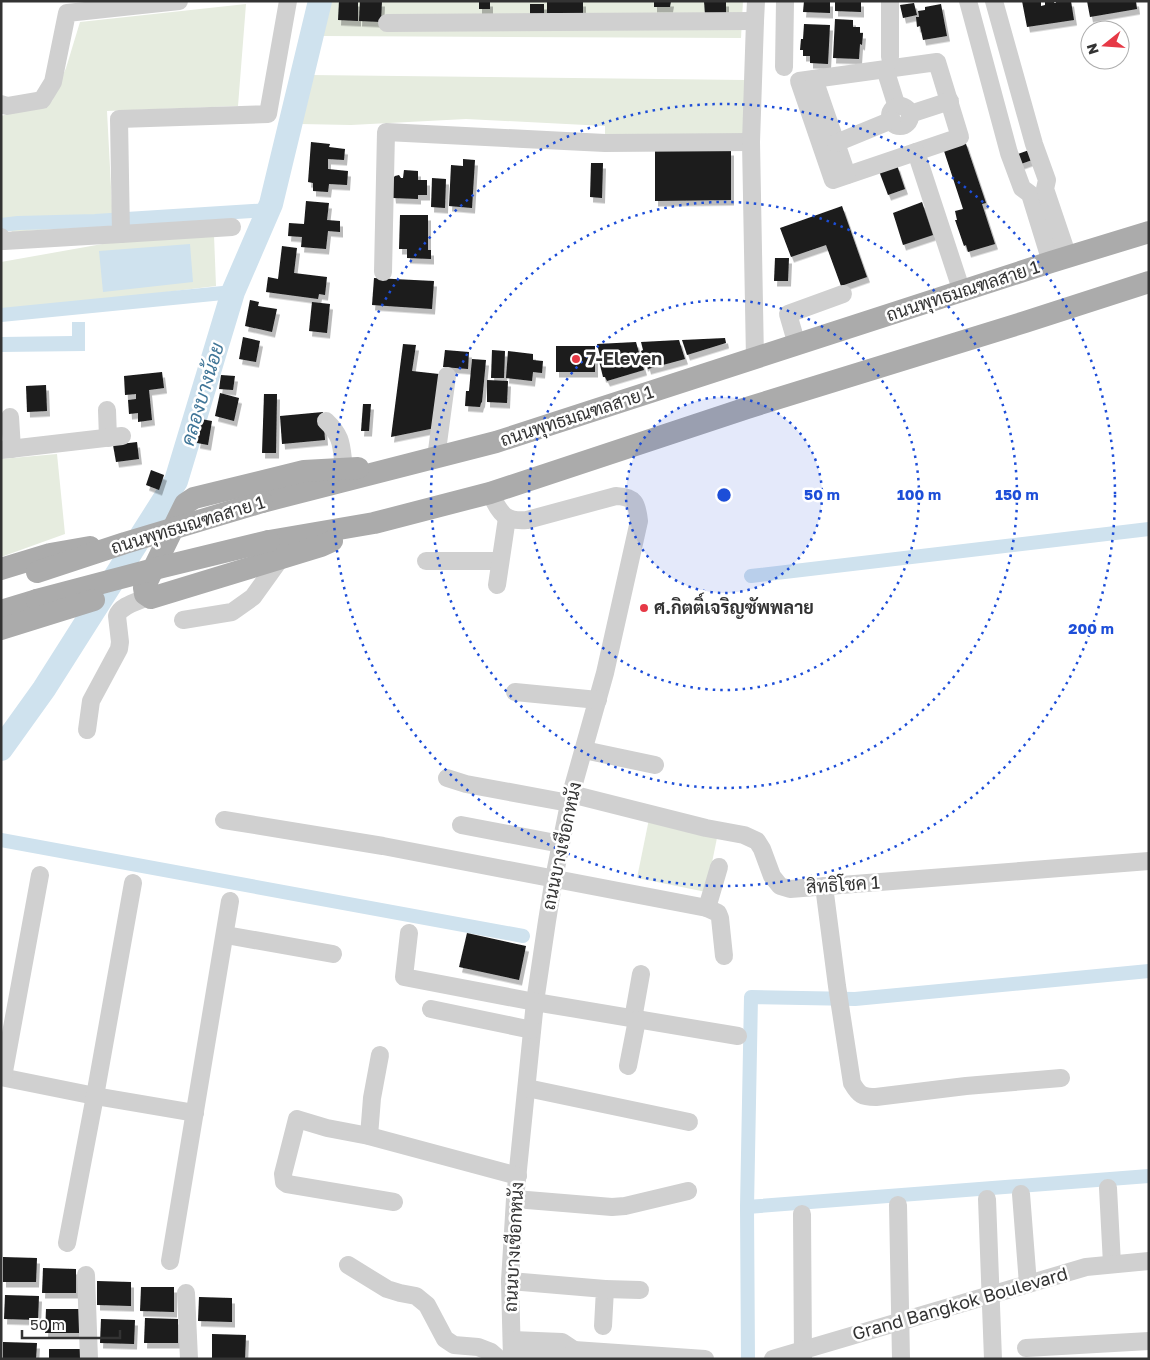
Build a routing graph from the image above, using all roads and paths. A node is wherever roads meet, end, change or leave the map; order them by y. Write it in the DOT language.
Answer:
graph roads {
  1 [pos="178,1"];
  2 [pos="288,1"];
  3 [pos="756,1"];
  4 [pos="786,1"];
  5 [pos="890,1"];
  6 [pos="968,1"];
  7 [pos="994,1"];
  8 [pos="755,21"];
  9 [pos="387,23"];
  10 [pos="887,63"];
  11 [pos="784,66"];
  12 [pos="814,79"];
  13 [pos="950,101"];
  14 [pos="1,104"];
  15 [pos="901,116"];
  16 [pos="751,142"];
  17 [pos="836,143"];
  18 [pos="1034,144"];
  19 [pos="915,152"];
  20 [pos="1009,153"];
  21 [pos="848,175"];
  22 [pos="232,227"];
  23 [pos="1149,232"];
  24 [pos="121,233"];
  25 [pos="2,240"];
  26 [pos="1060,259"];
  27 [pos="383,272"];
  28 [pos="1149,282"];
  29 [pos="962,292"];
  30 [pos="843,294"];
  31 [pos="797,345"];
  32 [pos="755,359"];
  33 [pos="447,376"];
  34 [pos="106,410"];
  35 [pos="10,417"];
  36 [pos="326,421"];
  37 [pos="7,450"];
  38 [pos="436,458"];
  39 [pos="344,468"];
  40 [pos="399,468"];
  41 [pos="490,493"];
  42 [pos="507,518"];
  43 [pos="125,543"];
  44 [pos="275,550"];
  45 [pos="222,554"];
  46 [pos="426,561"];
  47 [pos="500,561"];
  48 [pos="1,568"];
  49 [pos="1,584"];
  50 [pos="497,585"];
  51 [pos="148,597"];
  52 [pos="1,611"];
  53 [pos="183,620"];
  54 [pos="1,629"];
  55 [pos="515,692"];
  56 [pos="598,700"];
  57 [pos="87,730"];
  58 [pos="584,750"];
  59 [pos="655,765"];
  60 [pos="447,778"];
  61 [pos="570,799"];
  62 [pos="224,820"];
  63 [pos="461,825"];
  64 [pos="560,844"];
  65 [pos="1149,861"];
  66 [pos="719,867"];
  67 [pos="40,875"];
  68 [pos="554,878"];
  69 [pos="132,883"];
  70 [pos="824,886"];
  71 [pos="230,901"];
  72 [pos="707,908"];
  73 [pos="409,933"];
  74 [pos="226,935"];
  75 [pos="333,954"];
  76 [pos="724,956"];
  77 [pos="641,974"];
  78 [pos="535,1002"];
  79 [pos="430,1009"];
  80 [pos="635,1019"];
  81 [pos="532,1030"];
  82 [pos="738,1036"];
  83 [pos="380,1055"];
  84 [pos="628,1066"];
  85 [pos="2,1077"];
  86 [pos="1061,1078"];
  87 [pos="527,1088"];
  88 [pos="95,1096"];
  89 [pos="195,1114"];
  90 [pos="689,1122"];
  91 [pos="369,1136"];
  92 [pos="518,1176"];
  93 [pos="1108,1188"];
  94 [pos="688,1191"];
  95 [pos="1021,1194"];
  96 [pos="515,1199"];
  97 [pos="987,1199"];
  98 [pos="394,1202"];
  99 [pos="898,1205"];
  100 [pos="802,1214"];
  101 [pos="67,1243"];
  102 [pos="170,1261"];
  103 [pos="1149,1261"];
  104 [pos="1112,1264"];
  105 [pos="348,1265"];
  106 [pos="86,1276"];
  107 [pos="510,1281"];
  108 [pos="1028,1284"];
  109 [pos="605,1289"];
  110 [pos="640,1290"];
  111 [pos="186,1293"];
  112 [pos="991,1295"];
  113 [pos="900,1322"];
  114 [pos="603,1326"];
  115 [pos="1149,1341"];
  116 [pos="1026,1348"];
  117 [pos="509,1353"];
  118 [pos="803,1354"];
  119 [pos="88,1359"];
  120 [pos="189,1359"];
  121 [pos="704,1359"];
  122 [pos="773,1359"];
  123 [pos="901,1359"];
  124 [pos="993,1359"];
  1 -- 14 [label="street"];
  2 -- 24 [label="street"];
  3 -- 8 [label="street"];
  4 -- 11 [label="street"];
  5 -- 10 [label="street"];
  6 -- 20 [label="street"];
  7 -- 18 [label="street"];
  8 -- 9 [label="street"];
  8 -- 16 [label="street"];
  10 -- 12 [label="street"];
  10 -- 13 [label="street"];
  10 -- 15 [label="street"];
  12 -- 17 [label="street"];
  12 -- 21 [label="street"];
  13 -- 15 [label="street"];
  13 -- 19 [label="street"];
  15 -- 17 [label="street"];
  15 -- 19 [label="street"];
  16 -- 27 [label="street"];
  16 -- 32 [label="street"];
  17 -- 21 [label="street"];
  18 -- 20 [label="street"];
  18 -- 26 [label="street"];
  19 -- 21 [label="street"];
  19 -- 29 [label="street"];
  20 -- 26 [label="street"];
  22 -- 24 [label="street"];
  23 -- 26 [label="main road, ถนนพุทธมณฑลสาย 1"];
  24 -- 25 [label="street"];
  26 -- 29 [label="main road, ถนนพุทธมณฑลสาย 1"];
  28 -- 41 [label="main road, ถนนพุทธมณฑลสาย 1"];
  29 -- 31 [label="main road, ถนนพุทธมณฑลสาย 1"];
  30 -- 31 [label="street"];
  31 -- 32 [label="main road, ถนนพุทธมณฑลสาย 1"];
  32 -- 38 [label="main road, ถนนพุทธมณฑลสาย 1"];
  33 -- 38 [label="street"];
  34 -- 37 [label="street"];
  35 -- 37 [label="street"];
  36 -- 39 [label="street"];
  38 -- 40 [label="main road, ถนนพุทธมณฑลสาย 1"];
  39 -- 40 [label="main road"];
  39 -- 51 [label="main road"];
  40 -- 43 [label="main road, ถนนพุทธมณฑลสาย 1, bridge"];
  41 -- 42 [label="street"];
  41 -- 44 [label="main road, ถนนพุทธมณฑลสาย 1"];
  42 -- 47 [label="street"];
  42 -- 56 [label="street, ถนนบางเชือกหนัง"];
  43 -- 48 [label="main road, bridge"];
  43 -- 49 [label="main road, ถนนพุทธมณฑลสาย 1, bridge"];
  44 -- 45 [label="main road, ถนนพุทธมณฑลสาย 1, bridge"];
  44 -- 51 [label="main road"];
  44 -- 53 [label="street"];
  45 -- 52 [label="main road, ถนนพุทธมณฑลสาย 1, bridge"];
  45 -- 54 [label="main road, bridge"];
  46 -- 47 [label="street"];
  47 -- 50 [label="street"];
  51 -- 57 [label="street"];
  55 -- 56 [label="street"];
  56 -- 58 [label="street, ถนนบางเชือกหนัง"];
  58 -- 59 [label="street"];
  58 -- 61 [label="street, ถนนบางเชือกหนัง"];
  60 -- 61 [label="street"];
  61 -- 64 [label="street, ถนนบางเชือกหนัง"];
  61 -- 70 [label="street, สิทธิโชค 1"];
  62 -- 68 [label="street"];
  63 -- 64 [label="street"];
  64 -- 68 [label="street, ถนนบางเชือกหนัง"];
  65 -- 70 [label="street, สิทธิโชค 1"];
  66 -- 72 [label="street"];
  67 -- 85 [label="street"];
  68 -- 72 [label="street"];
  68 -- 78 [label="street, ถนนบางเชือกหนัง"];
  69 -- 88 [label="street"];
  70 -- 86 [label="street"];
  71 -- 74 [label="street"];
  72 -- 76 [label="street"];
  73 -- 78 [label="street"];
  74 -- 75 [label="street"];
  74 -- 89 [label="street"];
  77 -- 80 [label="street"];
  78 -- 80 [label="street"];
  78 -- 81 [label="street, ถนนบางเชือกหนัง"];
  79 -- 81 [label="street"];
  80 -- 82 [label="street"];
  80 -- 84 [label="street"];
  81 -- 87 [label="street, ถนนบางเชือกหนัง"];
  83 -- 91 [label="street"];
  85 -- 88 [label="street"];
  87 -- 90 [label="street"];
  87 -- 92 [label="street, ถนนบางเชือกหนัง"];
  88 -- 89 [label="street"];
  88 -- 101 [label="street"];
  89 -- 102 [label="street"];
  91 -- 92 [label="street"];
  91 -- 98 [label="street"];
  92 -- 96 [label="street, ถนนบางเชือกหนัง"];
  93 -- 104 [label="street"];
  94 -- 96 [label="street"];
  95 -- 108 [label="street"];
  96 -- 107 [label="street, ถนนบางเชือกหนัง"];
  97 -- 112 [label="street"];
  99 -- 113 [label="street"];
  100 -- 118 [label="street"];
  103 -- 104 [label="street, Grand Bangkok Boulevard"];
  104 -- 108 [label="street, Grand Bangkok Boulevard"];
  105 -- 117 [label="street"];
  106 -- 119 [label="street"];
  107 -- 109 [label="street"];
  107 -- 117 [label="street, ถนนบางเชือกหนัง"];
  108 -- 112 [label="street, Grand Bangkok Boulevard"];
  109 -- 110 [label="street"];
  109 -- 114 [label="street"];
  111 -- 120 [label="street"];
  112 -- 113 [label="street, Grand Bangkok Boulevard"];
  112 -- 124 [label="street"];
  113 -- 118 [label="street, Grand Bangkok Boulevard"];
  113 -- 123 [label="street"];
  115 -- 116 [label="street"];
  117 -- 121 [label="street"];
  118 -- 122 [label="street, Grand Bangkok Boulevard"];
}
